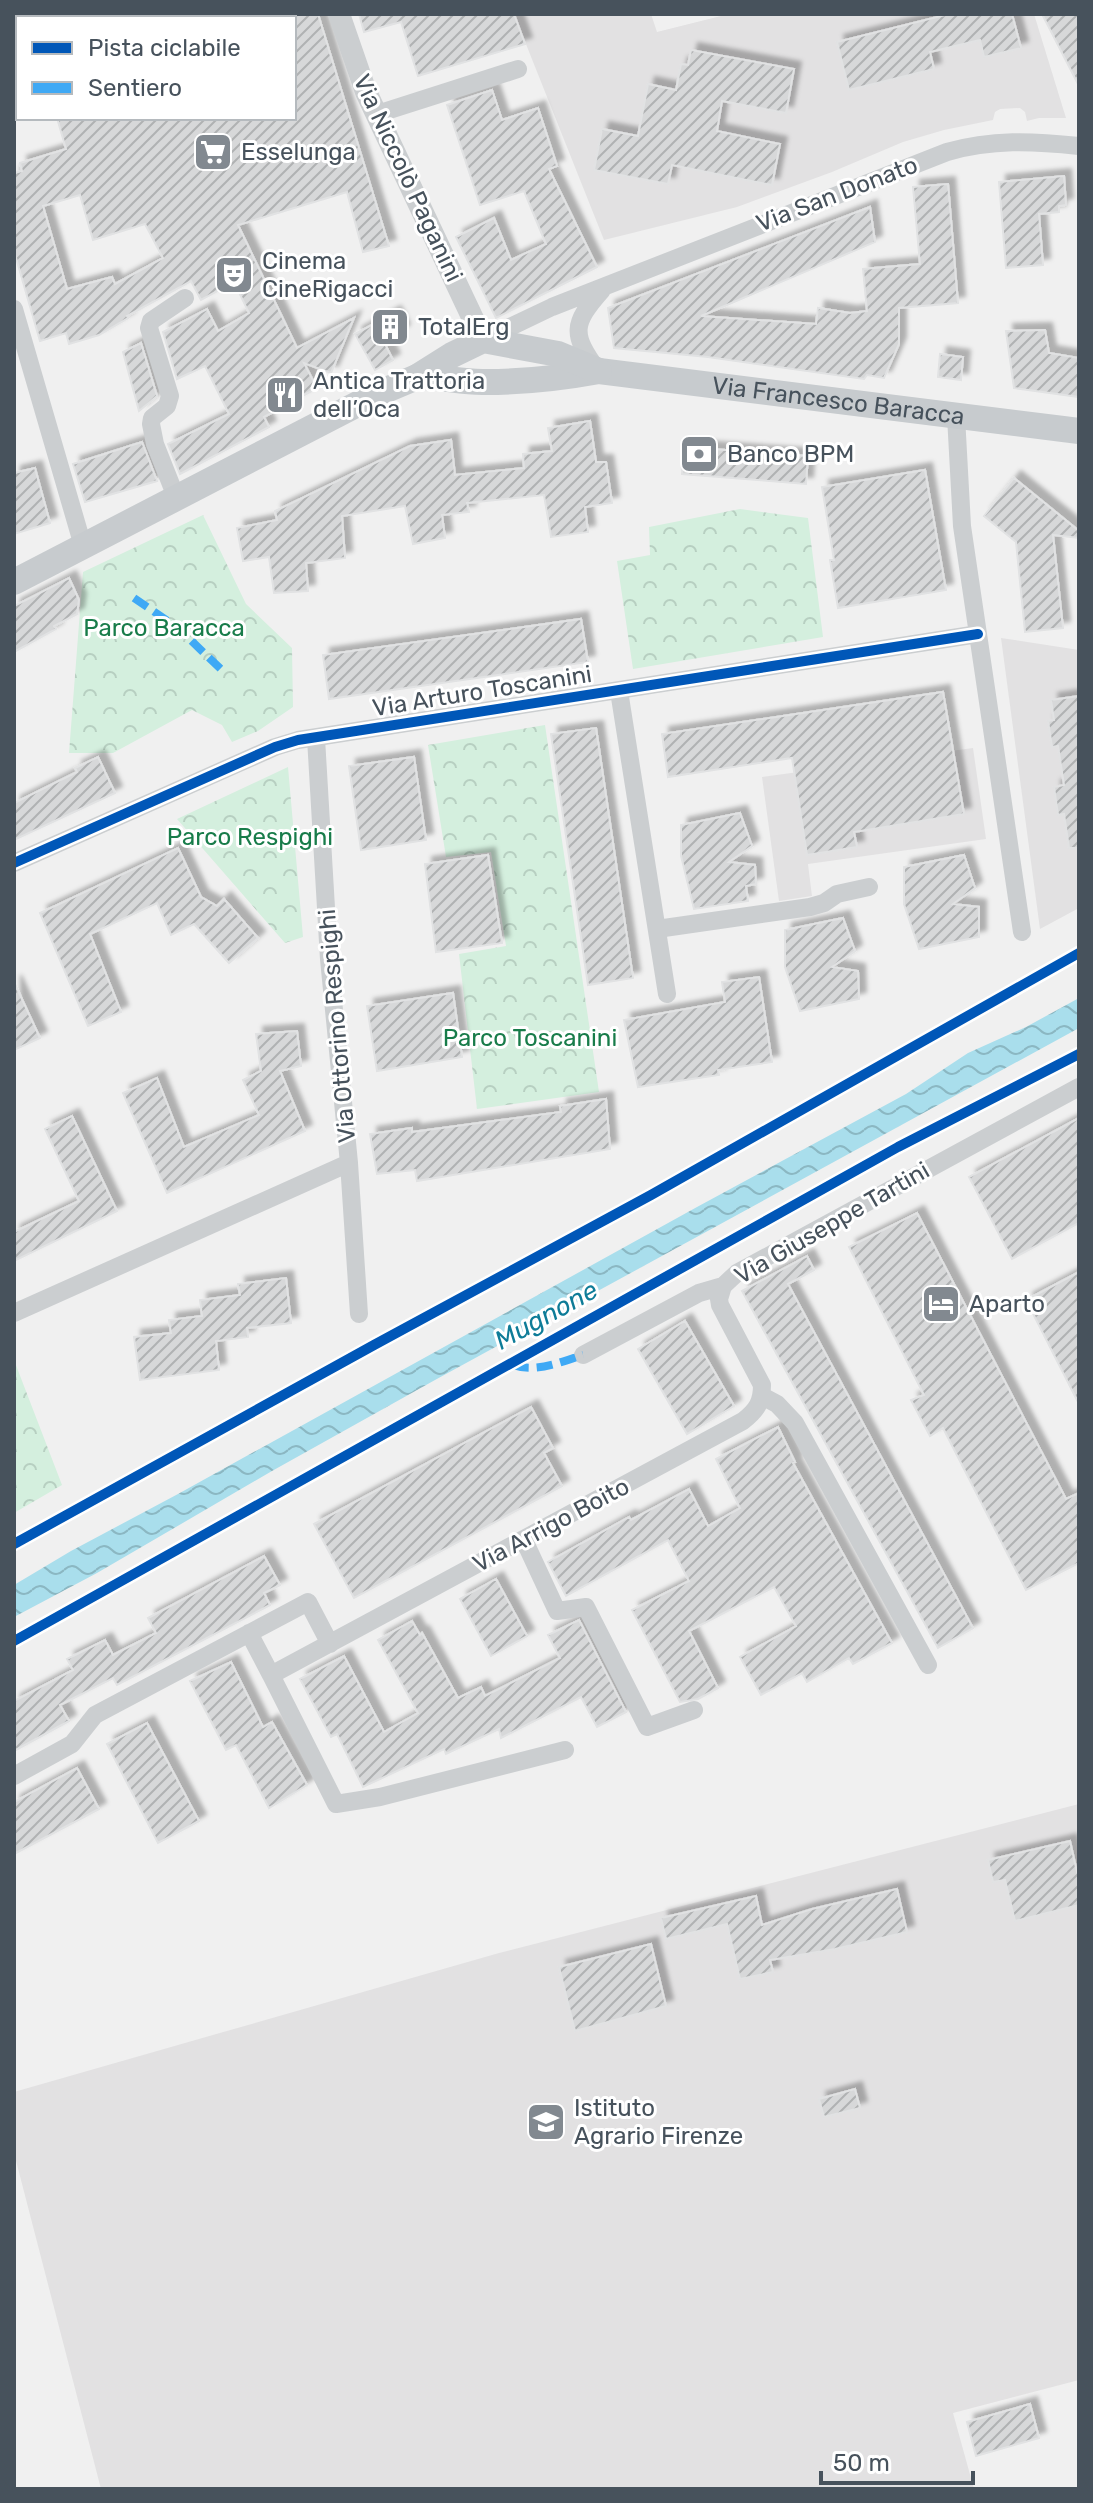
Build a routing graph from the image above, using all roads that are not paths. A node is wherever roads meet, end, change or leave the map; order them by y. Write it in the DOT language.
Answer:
graph roads {
  1 [pos="339,14"];
  2 [pos="518,69"];
  3 [pos="377,114"];
  4 [pos="1079,146"];
  5 [pos="603,288"];
  6 [pos="185,298"];
  7 [pos="14,309"];
  8 [pos="483,340"];
  9 [pos="599,371"];
  10 [pos="427,377"];
  11 [pos="956,416"];
  12 [pos="1079,431"];
  13 [pos="176,497"];
  14 [pos="83,546"];
  15 [pos="14,582"];
  16 [pos="978,634"];
  17 [pos="619,691"];
  18 [pos="316,738"];
  19 [pos="14,863"];
  20 [pos="869,887"];
  21 [pos="657,929"];
  22 [pos="1022,932"];
  23 [pos="667,994"];
  24 [pos="1079,1087"];
  25 [pos="349,1163"];
  26 [pos="723,1286"];
  27 [pos="14,1313"];
  28 [pos="359,1314"];
  29 [pos="583,1355"];
  30 [pos="762,1396"];
  31 [pos="524,1540"];
  32 [pos="249,1633"];
  33 [pos="330,1644"];
  34 [pos="928,1665"];
  35 [pos="271,1675"];
  36 [pos="694,1710"];
  37 [pos="565,1750"];
  38 [pos="14,1776"];
  1 -- 3 [label="street, Via Niccolò Paganini"];
  2 -- 3 [label="street"];
  3 -- 8 [label="street, Via Niccolò Paganini"];
  4 -- 5 [label="street, Via San Donato"];
  5 -- 8 [label="street"];
  5 -- 9 [label="street"];
  6 -- 13 [label="street"];
  7 -- 14 [label="street"];
  8 -- 9 [label="main road, Via Francesco Baracca"];
  8 -- 10 [label="main road"];
  9 -- 10 [label="main road, Via Francesco Baracca"];
  9 -- 11 [label="main road, Via Francesco Baracca"];
  10 -- 13 [label="main road"];
  11 -- 12 [label="main road, Via Francesco Baracca"];
  11 -- 16 [label="street"];
  13 -- 14 [label="main road"];
  14 -- 15 [label="main road"];
  16 -- 17 [label="street, Via Arturo Toscanini"];
  16 -- 22 [label="street"];
  17 -- 18 [label="street, Via Arturo Toscanini"];
  17 -- 21 [label="street"];
  18 -- 19 [label="street, Via Arturo Toscanini"];
  18 -- 25 [label="street, Via Ottorino Respighi"];
  20 -- 21 [label="street"];
  21 -- 23 [label="street"];
  24 -- 26 [label="street, Via Giuseppe Tartini"];
  25 -- 27 [label="street"];
  25 -- 28 [label="street, Via Ottorino Respighi"];
  26 -- 29 [label="street, Via Giuseppe Tartini"];
  26 -- 30 [label="street"];
  30 -- 31 [label="street, Via Arrigo Boito"];
  30 -- 34 [label="street"];
  31 -- 33 [label="street, Via Arrigo Boito"];
  31 -- 36 [label="street"];
  32 -- 33 [label="street"];
  32 -- 35 [label="street"];
  32 -- 38 [label="street"];
  33 -- 35 [label="street, Via Arrigo Boito"];
  35 -- 37 [label="street"];
}
